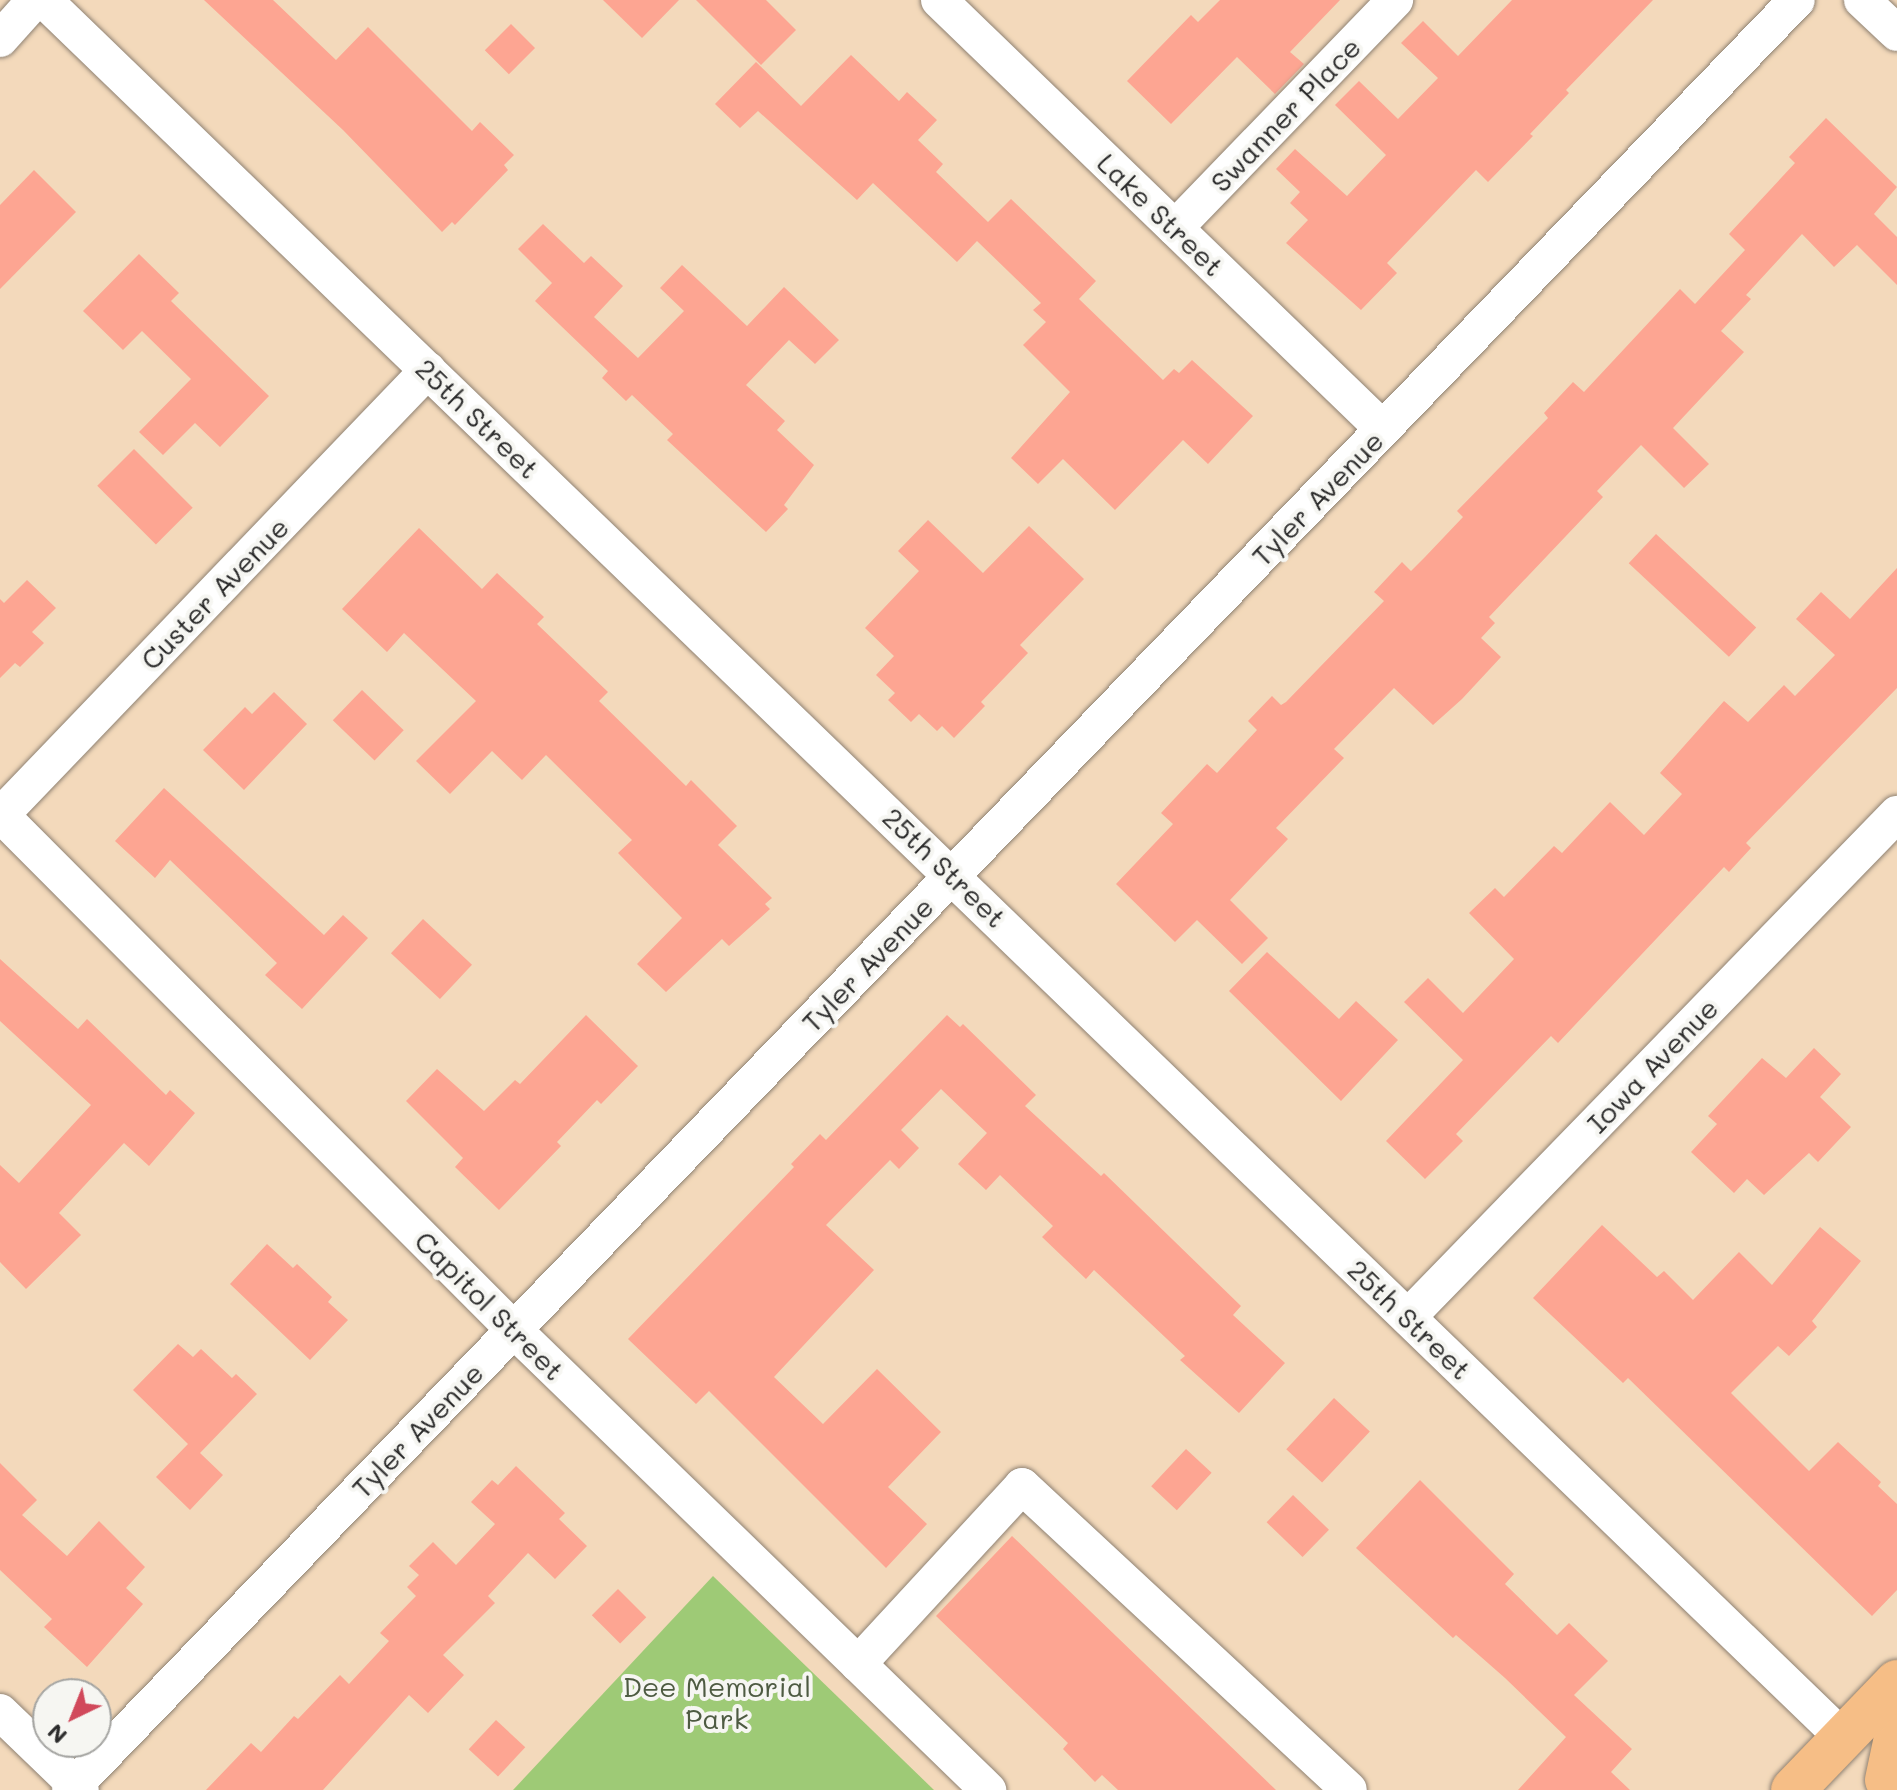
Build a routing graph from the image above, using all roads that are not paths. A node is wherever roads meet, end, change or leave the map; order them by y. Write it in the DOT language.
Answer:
graph roads {
  1 [pos="35,0"];
  2 [pos="44,0"];
  3 [pos="939,0"];
  4 [pos="1395,0"];
  5 [pos="1797,0"];
  6 [pos="1862,0"];
  7 [pos="1897,33"];
  8 [pos="0,39"];
  9 [pos="1175,228"];
  10 [pos="428,370"];
  11 [pos="1383,429"];
  12 [pos="1897,814"];
  13 [pos="0,815"];
  14 [pos="953,875"];
  15 [pos="1408,1317"];
  16 [pos="514,1330"];
  17 [pos="858,1664"];
  18 [pos="1897,1682"];
  19 [pos="0,1712"];
  20 [pos="1897,1733"];
  21 [pos="1843,1738"];
  22 [pos="1890,1782"];
  23 [pos="75,1788"];
  24 [pos="988,1790"];
  25 [pos="1349,1790"];
  26 [pos="1793,1790"];
  27 [pos="1833,1790"];
  1 -- 8 [label="street"];
  2 -- 10 [label="street, 25th Street"];
  3 -- 9 [label="street, Lake Street"];
  4 -- 9 [label="street, Swanner Place"];
  5 -- 11 [label="street, Tyler Avenue"];
  6 -- 7 [label="street"];
  9 -- 11 [label="street, Lake Street"];
  10 -- 13 [label="street, Custer Avenue"];
  10 -- 14 [label="street, 25th Street"];
  11 -- 14 [label="street, Tyler Avenue"];
  12 -- 15 [label="street, Iowa Avenue"];
  13 -- 16 [label="street, Capitol Street"];
  14 -- 15 [label="street, 25th Street"];
  14 -- 16 [label="street, Tyler Avenue"];
  15 -- 21 [label="street, 25th Street"];
  16 -- 17 [label="street, Capitol Street"];
  16 -- 23 [label="street, Tyler Avenue"];
  17 -- 24 [label="street, Capitol Street"];
  17 -- 25 [label="street"];
  18 -- 21 [label="main road"];
  19 -- 23 [label="street"];
  20 -- 22 [label="main road"];
  21 -- 26 [label="main road"];
  21 -- 27 [label="main road"];
}
